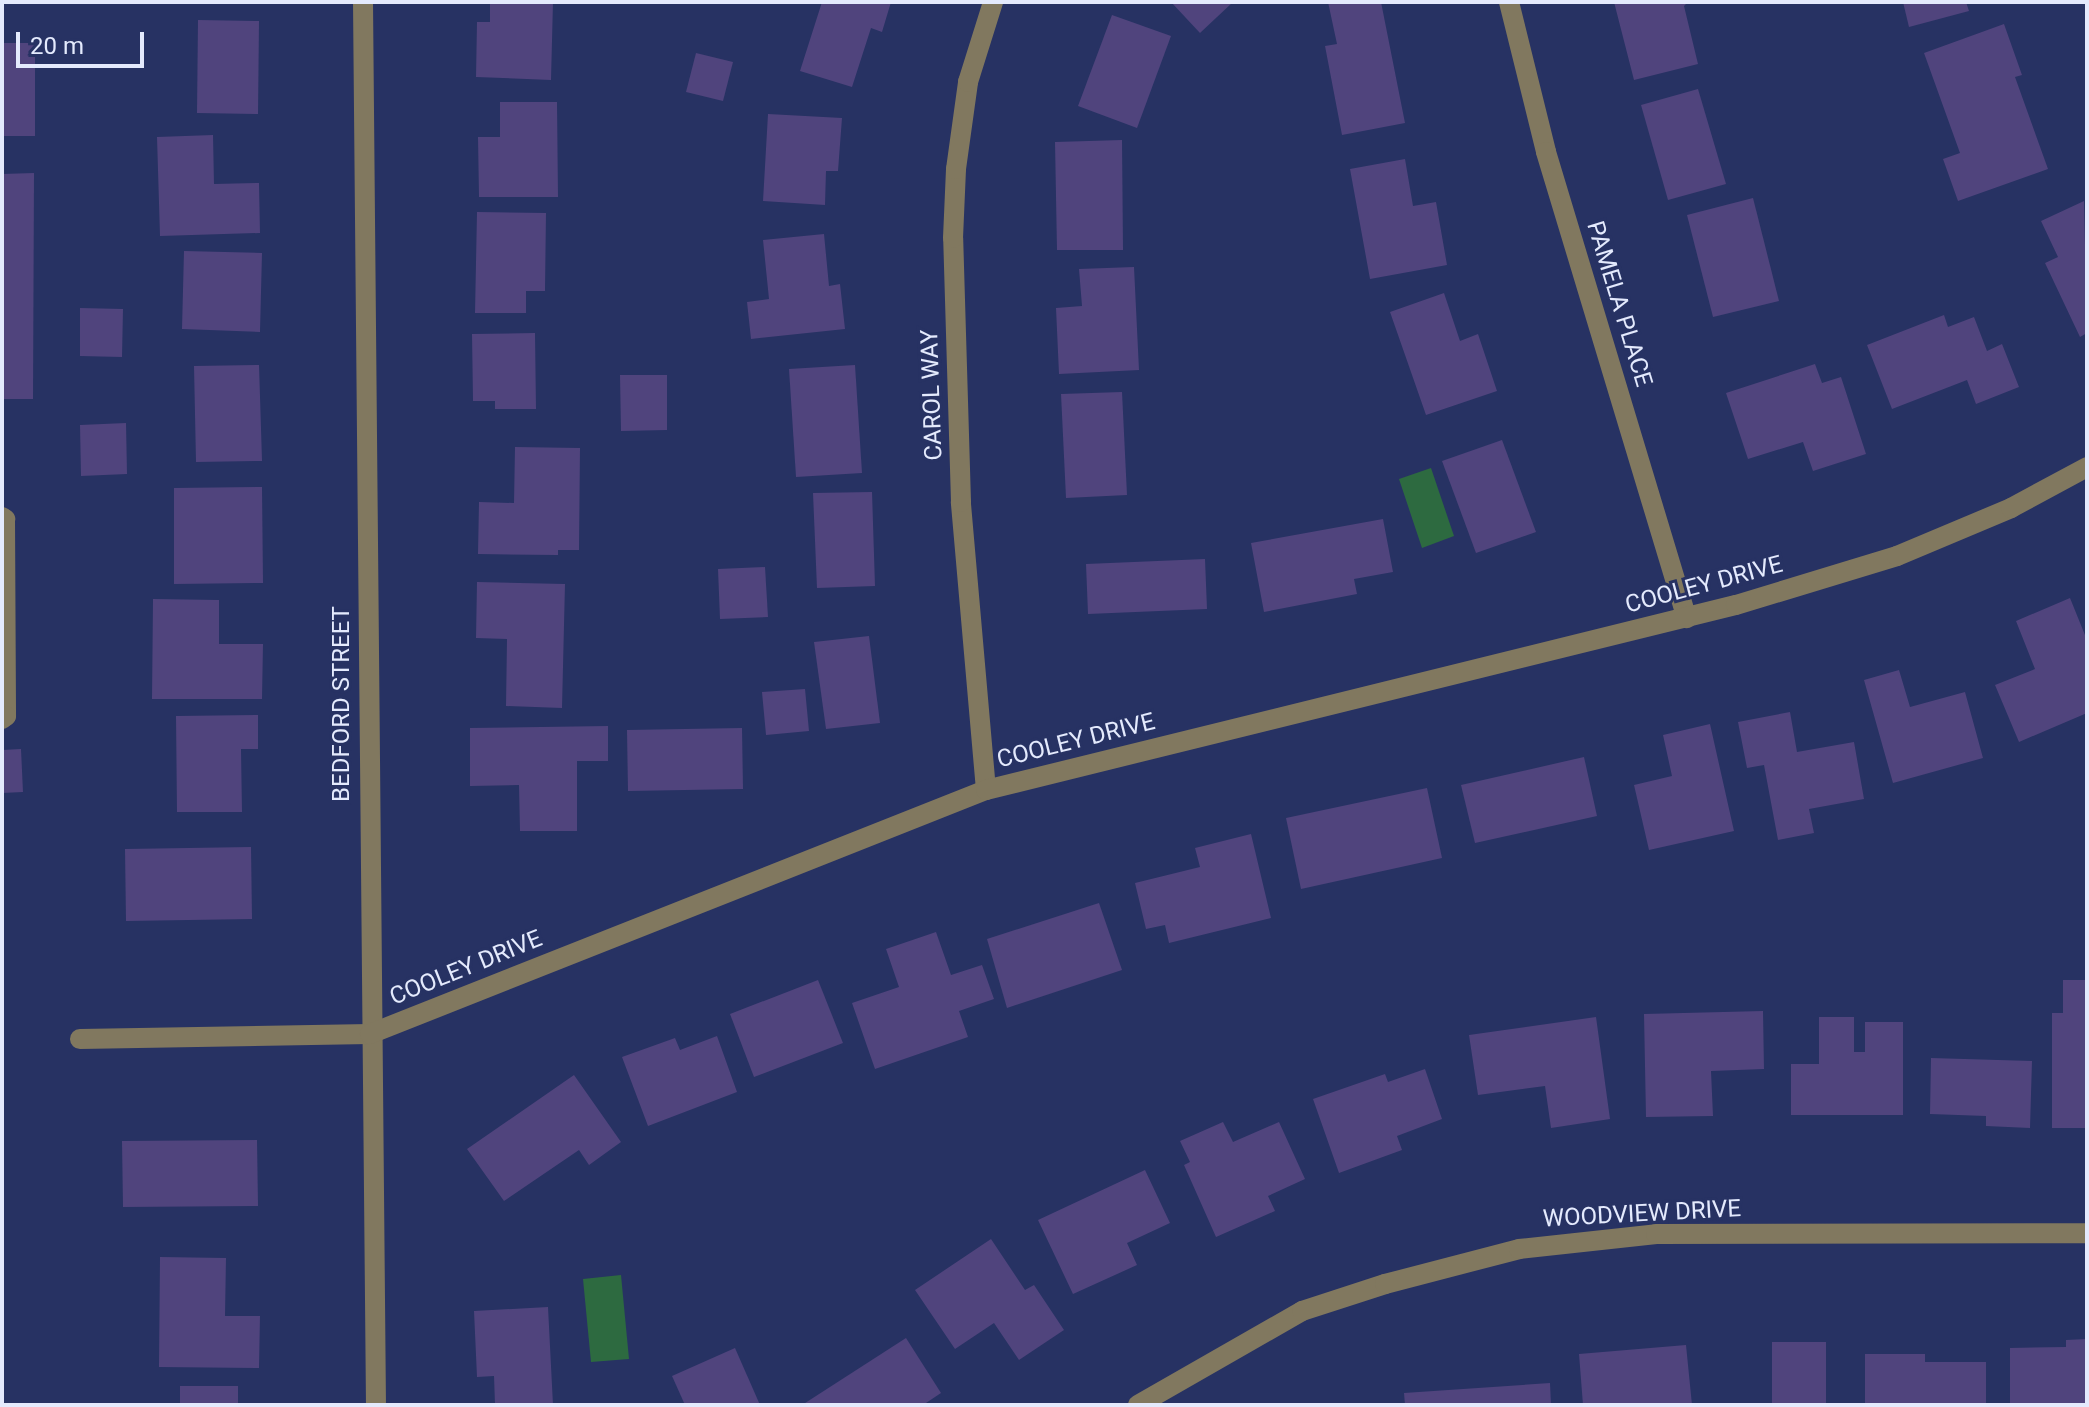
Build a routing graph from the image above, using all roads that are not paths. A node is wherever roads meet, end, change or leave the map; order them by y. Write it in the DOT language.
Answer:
graph roads {
  1 [pos="363,2"];
  2 [pos="993,2"];
  3 [pos="1509,2"];
  4 [pos="2087,467"];
  5 [pos="2,517"];
  6 [pos="1687,618"];
  7 [pos="2,719"];
  8 [pos="986,790"];
  9 [pos="370,1034"];
  10 [pos="80,1039"];
  11 [pos="2087,1233"];
  12 [pos="376,1405"];
  13 [pos="1138,1405"];
  1 -- 9 [label="street, BEDFORD STREET"];
  2 -- 8 [label="street, CAROL WAY"];
  3 -- 6 [label="street, PAMELA PLACE"];
  4 -- 6 [label="street, COOLEY DRIVE"];
  5 -- 7 [label="street"];
  6 -- 8 [label="street, COOLEY DRIVE"];
  8 -- 9 [label="street, COOLEY DRIVE"];
  9 -- 10 [label="street, COOLEY DRIVE"];
  9 -- 12 [label="street, BEDFORD STREET"];
  11 -- 13 [label="street, WOODVIEW DRIVE"];
}
